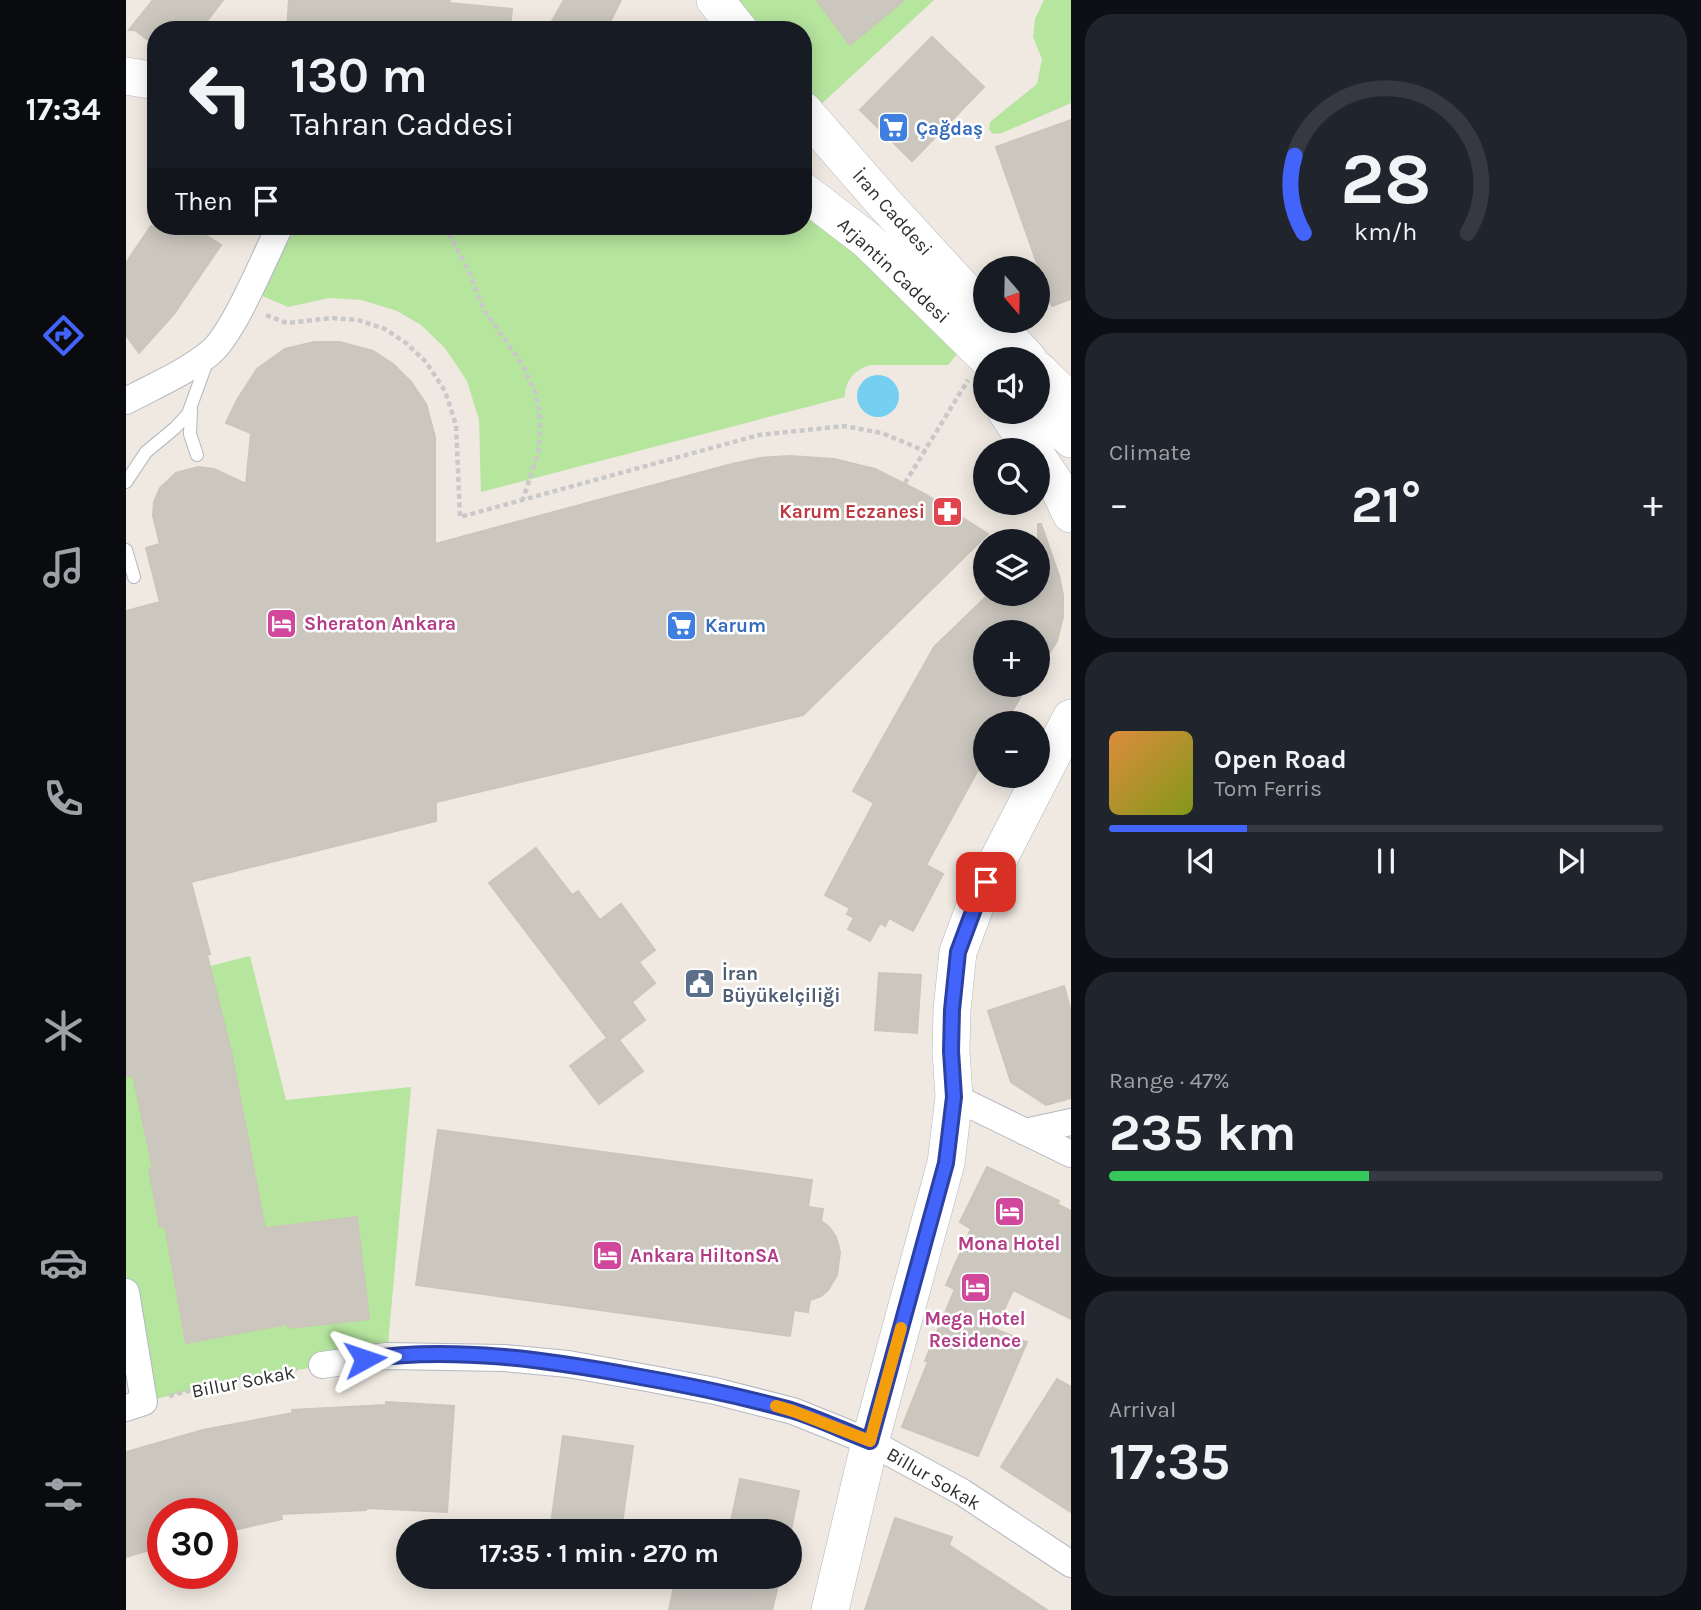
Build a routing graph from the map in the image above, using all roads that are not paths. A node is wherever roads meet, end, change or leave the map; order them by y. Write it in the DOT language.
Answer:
graph roads {
  1 [pos="714,0"];
  2 [pos="718,21"];
  3 [pos="732,21"];
  4 [pos="126,76"];
  5 [pos="147,80"];
  6 [pos="812,120"];
  7 [pos="812,198"];
  8 [pos="276,235"];
  9 [pos="973,300"];
  10 [pos="983,347"];
  11 [pos="211,352"];
  12 [pos="1050,382"];
  13 [pos="126,401"];
  14 [pos="1071,403"];
  15 [pos="192,407"];
  16 [pos="1050,419"];
  17 [pos="1071,439"];
  18 [pos="197,455"];
  19 [pos="1050,476"];
  20 [pos="126,482"];
  21 [pos="1071,514"];
  22 [pos="126,551"];
  23 [pos="134,577"];
  24 [pos="1071,718"];
  25 [pos="954,1097"];
  26 [pos="1071,1122"];
  27 [pos="1025,1132"];
  28 [pos="1071,1154"];
  29 [pos="126,1292"];
  30 [pos="322,1365"];
  31 [pos="135,1405"];
  32 [pos="870,1441"];
  33 [pos="1071,1564"];
  34 [pos="830,1610"];
  1 -- 2 [label="street"];
  1 -- 3 [label="street"];
  4 -- 5 [label="street"];
  6 -- 9 [label="street, İran Caddesi"];
  7 -- 10 [label="street, Arjantin Caddesi"];
  8 -- 11 [label="street"];
  11 -- 13 [label="street"];
  11 -- 15 [label="lane"];
  12 -- 14 [label="street"];
  15 -- 18 [label="lane"];
  15 -- 20 [label="lane"];
  16 -- 17 [label="street"];
  19 -- 21 [label="street"];
  22 -- 23 [label="lane"];
  24 -- 25 [label="street"];
  25 -- 27 [label="street"];
  25 -- 32 [label="street"];
  26 -- 27 [label="street"];
  27 -- 28 [label="street"];
  29 -- 31 [label="street"];
  30 -- 32 [label="street, Billur Sokak"];
  32 -- 33 [label="street, Billur Sokak"];
  32 -- 34 [label="street"];
}
